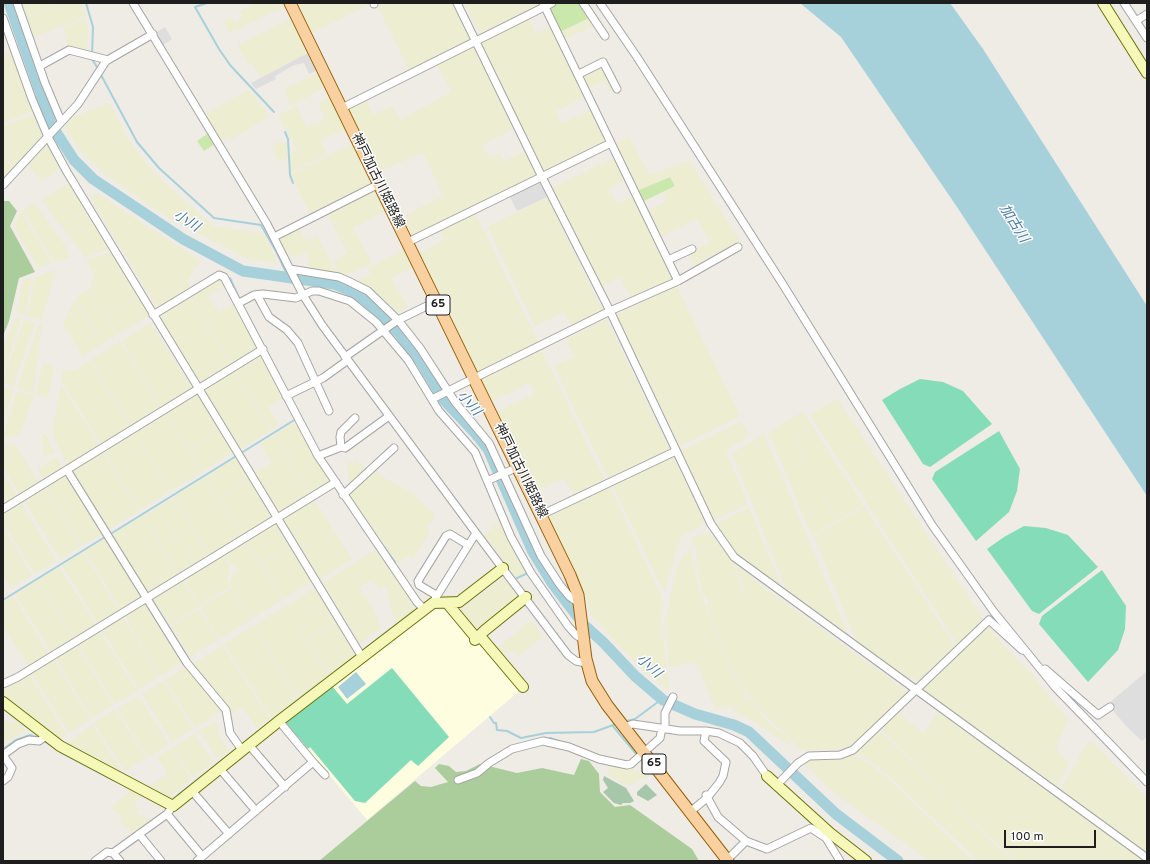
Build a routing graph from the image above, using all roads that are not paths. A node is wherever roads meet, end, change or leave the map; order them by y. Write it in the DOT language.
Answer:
graph roads {
  1 [pos="17,3"];
  2 [pos="134,3"];
  3 [pos="290,3"];
  4 [pos="457,3"];
  5 [pos="582,3"];
  6 [pos="600,3"];
  7 [pos="1103,3"];
  8 [pos="1124,3"];
  9 [pos="547,4"];
  10 [pos="1147,14"];
  11 [pos="3,18"];
  12 [pos="1136,21"];
  13 [pos="153,34"];
  14 [pos="605,36"];
  15 [pos="1147,38"];
  16 [pos="476,40"];
  17 [pos="108,60"];
  18 [pos="40,66"];
  19 [pos="1147,73"];
  20 [pos="579,74"];
  21 [pos="617,89"];
  22 [pos="342,108"];
  23 [pos="60,122"];
  24 [pos="48,137"];
  25 [pos="611,143"];
  26 [pos="542,177"];
  27 [pos="379,184"];
  28 [pos="3,185"];
  29 [pos="274,237"];
  30 [pos="408,242"];
  31 [pos="738,247"];
  32 [pos="692,249"];
  33 [pos="668,260"];
  34 [pos="291,270"];
  35 [pos="678,280"];
  36 [pos="301,292"];
  37 [pos="257,295"];
  38 [pos="437,301"];
  39 [pos="241,302"];
  40 [pos="610,311"];
  41 [pos="153,315"];
  42 [pos="398,320"];
  43 [pos="383,330"];
  44 [pos="263,349"];
  45 [pos="346,358"];
  46 [pos="475,378"];
  47 [pos="315,382"];
  48 [pos="198,388"];
  49 [pos="447,392"];
  50 [pos="288,394"];
  51 [pos="434,398"];
  52 [pos="329,411"];
  53 [pos="389,416"];
  54 [pos="356,418"];
  55 [pos="341,447"];
  56 [pos="394,448"];
  57 [pos="676,451"];
  58 [pos="321,455"];
  59 [pos="518,467"];
  60 [pos="67,470"];
  61 [pos="503,474"];
  62 [pos="489,480"];
  63 [pos="336,482"];
  64 [pos="343,495"];
  65 [pos="3,509"];
  66 [pos="541,515"];
  67 [pos="278,516"];
  68 [pos="476,533"];
  69 [pos="468,545"];
  70 [pos="503,568"];
  71 [pos="526,597"];
  72 [pos="146,598"];
  73 [pos="431,603"];
  74 [pos="447,603"];
  75 [pos="580,606"];
  76 [pos="477,638"];
  77 [pos="584,640"];
  78 [pos="1030,655"];
  79 [pos="362,657"];
  80 [pos="586,663"];
  81 [pos="3,684"];
  82 [pos="523,687"];
  83 [pos="915,691"];
  84 [pos="673,697"];
  85 [pos="3,702"];
  86 [pos="1110,707"];
  87 [pos="280,720"];
  88 [pos="624,726"];
  89 [pos="663,728"];
  90 [pos="706,731"];
  91 [pos="46,736"];
  92 [pos="246,747"];
  93 [pos="644,752"];
  94 [pos="314,762"];
  95 [pos="220,769"];
  96 [pos="325,775"];
  97 [pos="767,776"];
  98 [pos="458,780"];
  99 [pos="3,781"];
  100 [pos="1147,782"];
  101 [pos="776,786"];
  102 [pos="285,787"];
  103 [pos="192,791"];
  104 [pos="706,796"];
  105 [pos="170,810"];
  106 [pos="256,811"];
  107 [pos="690,812"];
  108 [pos="139,834"];
  109 [pos="229,834"];
  110 [pos="828,836"];
  111 [pos="746,841"];
  112 [pos="113,853"];
  113 [pos="1147,858"];
  114 [pos="200,859"];
  115 [pos="727,860"];
  116 [pos="96,861"];
  117 [pos="120,861"];
  118 [pos="162,861"];
  119 [pos="840,861"];
  120 [pos="866,861"];
  1 -- 18 [label="street"];
  2 -- 13 [label="street"];
  3 -- 22 [label="main road, 神戸加古川姫路線 / 65"];
  4 -- 16 [label="street"];
  5 -- 14 [label="street"];
  6 -- 78 [label="street"];
  7 -- 19 [label="street"];
  8 -- 12 [label="street"];
  9 -- 16 [label="street"];
  9 -- 20 [label="street"];
  10 -- 12 [label="street"];
  11 -- 24 [label="street"];
  12 -- 15 [label="street"];
  13 -- 17 [label="street"];
  13 -- 29 [label="street"];
  16 -- 22 [label="street"];
  16 -- 26 [label="street"];
  17 -- 18 [label="street"];
  17 -- 23 [label="street"];
  18 -- 23 [label="street"];
  20 -- 21 [label="street"];
  20 -- 25 [label="street"];
  22 -- 27 [label="main road, 神戸加古川姫路線 / 65"];
  23 -- 24 [label="street"];
  24 -- 28 [label="street"];
  24 -- 41 [label="street"];
  25 -- 26 [label="street"];
  25 -- 33 [label="street"];
  26 -- 30 [label="street"];
  26 -- 40 [label="street"];
  27 -- 29 [label="street"];
  27 -- 30 [label="main road, 神戸加古川姫路線 / 65"];
  29 -- 34 [label="street"];
  30 -- 38 [label="main road, 神戸加古川姫路線 / 65"];
  31 -- 35 [label="street"];
  32 -- 33 [label="street"];
  33 -- 35 [label="street"];
  34 -- 36 [label="street"];
  34 -- 42 [label="street"];
  35 -- 40 [label="street"];
  36 -- 37 [label="street"];
  36 -- 43 [label="street"];
  36 -- 45 [label="street"];
  37 -- 39 [label="street"];
  37 -- 47 [label="street"];
  38 -- 42 [label="street"];
  38 -- 46 [label="main road, 神戸加古川姫路線 / 65"];
  39 -- 41 [label="street"];
  39 -- 44 [label="street"];
  40 -- 46 [label="street"];
  40 -- 57 [label="street"];
  41 -- 48 [label="street"];
  42 -- 43 [label="street"];
  42 -- 49 [label="street"];
  43 -- 45 [label="street"];
  43 -- 77 [label="street"];
  44 -- 48 [label="street"];
  44 -- 50 [label="street"];
  45 -- 47 [label="street"];
  45 -- 53 [label="street"];
  46 -- 49 [label="street"];
  46 -- 59 [label="main road, 神戸加古川姫路線 / 65"];
  47 -- 50 [label="street"];
  47 -- 52 [label="street"];
  48 -- 60 [label="street"];
  48 -- 67 [label="street"];
  49 -- 51 [label="street"];
  49 -- 61 [label="street"];
  50 -- 58 [label="street"];
  53 -- 55 [label="street"];
  53 -- 68 [label="street"];
  54 -- 55 [label="street"];
  55 -- 58 [label="street"];
  56 -- 64 [label="street"];
  57 -- 66 [label="street"];
  57 -- 83 [label="street"];
  58 -- 63 [label="street"];
  59 -- 61 [label="street"];
  59 -- 66 [label="main road, 神戸加古川姫路線 / 65"];
  60 -- 65 [label="street"];
  60 -- 72 [label="street"];
  61 -- 62 [label="street"];
  61 -- 75 [label="street"];
  63 -- 64 [label="street"];
  63 -- 67 [label="street"];
  64 -- 73 [label="street"];
  66 -- 75 [label="main road, 神戸加古川姫路線 / 65"];
  67 -- 72 [label="street"];
  67 -- 79 [label="street"];
  68 -- 69 [label="street"];
  68 -- 70 [label="street"];
  69 -- 73 [label="street"];
  69 -- 73 [label="street"];
  70 -- 71 [label="street"];
  70 -- 74 [label="street"];
  71 -- 76 [label="street"];
  71 -- 80 [label="street"];
  72 -- 81 [label="street"];
  72 -- 92 [label="street"];
  73 -- 74 [label="street"];
  73 -- 79 [label="street"];
  74 -- 76 [label="street"];
  75 -- 77 [label="main road, 神戸加古川姫路線 / 65"];
  76 -- 82 [label="street"];
  77 -- 80 [label="main road, 神戸加古川姫路線 / 65"];
  78 -- 83 [label="street"];
  78 -- 86 [label="street"];
  78 -- 100 [label="street"];
  79 -- 87 [label="street"];
  80 -- 88 [label="main road, 神戸加古川姫路線 / 65"];
  83 -- 101 [label="street"];
  83 -- 113 [label="street"];
  84 -- 89 [label="street"];
  85 -- 91 [label="street"];
  87 -- 92 [label="street"];
  87 -- 94 [label="street"];
  88 -- 89 [label="street"];
  88 -- 93 [label="main road, 神戸加古川姫路線 / 65"];
  89 -- 90 [label="street"];
  89 -- 93 [label="street"];
  90 -- 97 [label="street"];
  90 -- 104 [label="street"];
  91 -- 99 [label="street"];
  91 -- 105 [label="street"];
  92 -- 95 [label="street"];
  92 -- 102 [label="street"];
  93 -- 98 [label="street"];
  93 -- 107 [label="main road, 神戸加古川姫路線 / 65"];
  94 -- 96 [label="street"];
  94 -- 102 [label="street"];
  95 -- 103 [label="street"];
  95 -- 106 [label="street"];
  97 -- 101 [label="street"];
  101 -- 110 [label="street"];
  102 -- 106 [label="street"];
  103 -- 105 [label="street"];
  103 -- 109 [label="street"];
  104 -- 107 [label="street"];
  104 -- 111 [label="street"];
  105 -- 108 [label="street"];
  105 -- 114 [label="street"];
  106 -- 109 [label="street"];
  107 -- 115 [label="main road, 神戸加古川姫路線 / 65"];
  108 -- 112 [label="street"];
  108 -- 118 [label="street"];
  109 -- 114 [label="street"];
  110 -- 111 [label="street"];
  110 -- 119 [label="street"];
  110 -- 120 [label="street"];
  111 -- 115 [label="street"];
  112 -- 116 [label="street"];
  112 -- 117 [label="street"];
}
